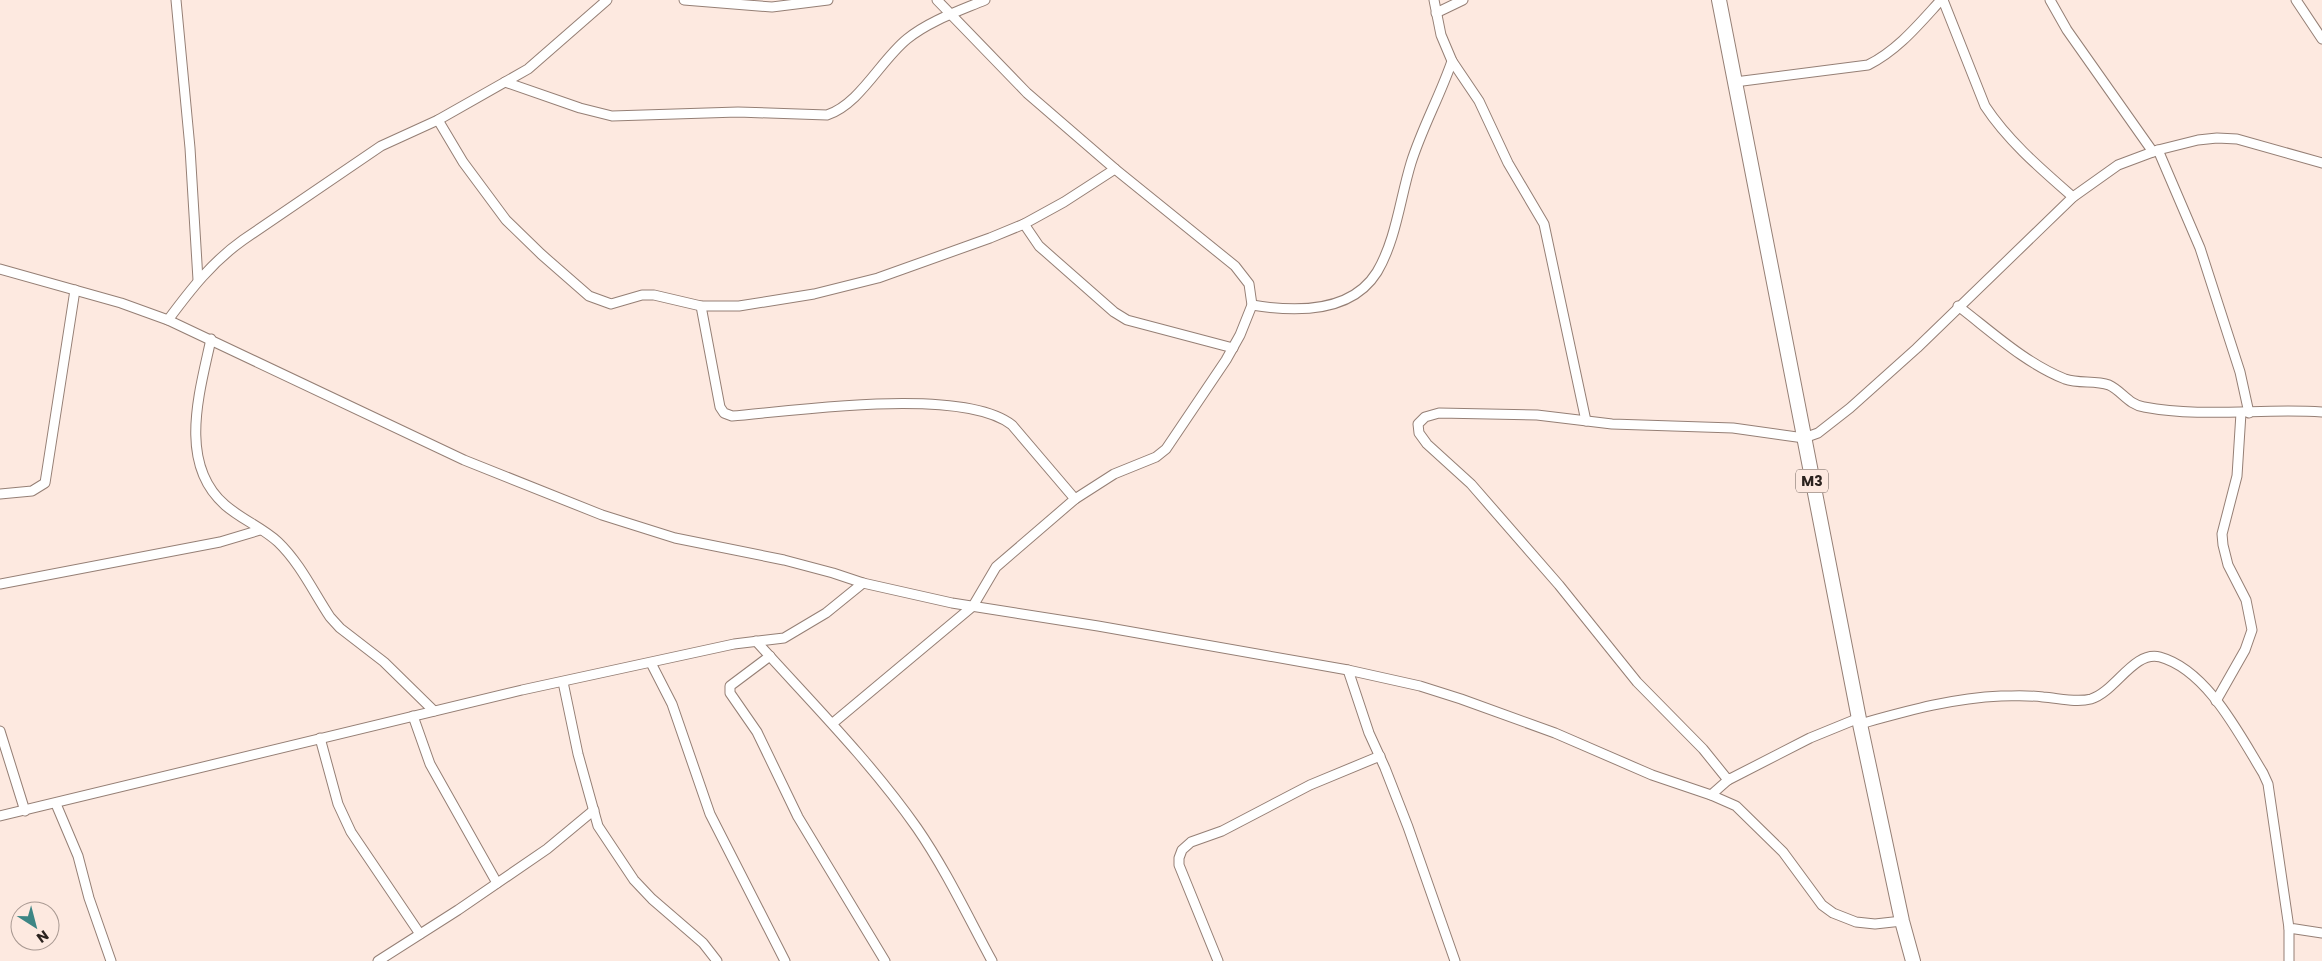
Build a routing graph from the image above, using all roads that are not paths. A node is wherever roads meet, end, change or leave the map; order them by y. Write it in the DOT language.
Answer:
graph roads {
  1 [pos="176,0"];
  2 [pos="607,0"];
  3 [pos="684,0"];
  4 [pos="828,0"];
  5 [pos="937,0"];
  6 [pos="985,0"];
  7 [pos="1434,0"];
  8 [pos="1463,0"];
  9 [pos="1718,0"];
  10 [pos="1942,0"];
  11 [pos="2050,0"];
  12 [pos="2296,0"];
  13 [pos="598,3"];
  14 [pos="1436,13"];
  15 [pos="952,14"];
  16 [pos="2322,39"];
  17 [pos="1452,61"];
  18 [pos="505,82"];
  19 [pos="1735,82"];
  20 [pos="438,120"];
  21 [pos="2155,151"];
  22 [pos="2322,163"];
  23 [pos="1114,170"];
  24 [pos="2073,196"];
  25 [pos="1024,224"];
  26 [pos="0,270"];
  27 [pos="198,280"];
  28 [pos="75,290"];
  29 [pos="1252,305"];
  30 [pos="701,306"];
  31 [pos="1958,306"];
  32 [pos="168,320"];
  33 [pos="211,339"];
  34 [pos="1233,348"];
  35 [pos="2322,412"];
  36 [pos="2245,413"];
  37 [pos="1586,421"];
  38 [pos="1804,438"];
  39 [pos="0,494"];
  40 [pos="1075,499"];
  41 [pos="260,530"];
  42 [pos="863,583"];
  43 [pos="0,584"];
  44 [pos="973,606"];
  45 [pos="756,641"];
  46 [pos="770,656"];
  47 [pos="650,663"];
  48 [pos="1348,670"];
  49 [pos="563,682"];
  50 [pos="2216,700"];
  51 [pos="434,711"];
  52 [pos="413,716"];
  53 [pos="1860,721"];
  54 [pos="833,723"];
  55 [pos="0,731"];
  56 [pos="320,738"];
  57 [pos="1380,756"];
  58 [pos="1728,780"];
  59 [pos="1711,795"];
  60 [pos="56,804"];
  61 [pos="594,810"];
  62 [pos="25,811"];
  63 [pos="0,816"];
  64 [pos="498,883"];
  65 [pos="1902,921"];
  66 [pos="2288,928"];
  67 [pos="2322,933"];
  68 [pos="420,934"];
  69 [pos="111,961"];
  70 [pos="378,961"];
  71 [pos="717,961"];
  72 [pos="785,961"];
  73 [pos="885,961"];
  74 [pos="992,961"];
  75 [pos="1218,961"];
  76 [pos="1455,961"];
  77 [pos="1913,961"];
  78 [pos="2289,961"];
  1 -- 27 [label="street"];
  2 -- 13 [label="street"];
  3 -- 4 [label="street"];
  5 -- 15 [label="street"];
  6 -- 15 [label="street"];
  7 -- 14 [label="street"];
  8 -- 14 [label="street"];
  9 -- 19 [label="main road, M3"];
  10 -- 19 [label="street"];
  10 -- 24 [label="street"];
  11 -- 21 [label="street"];
  12 -- 16 [label="street"];
  13 -- 18 [label="street"];
  14 -- 17 [label="street"];
  15 -- 18 [label="street"];
  15 -- 23 [label="street"];
  17 -- 29 [label="street"];
  17 -- 37 [label="street"];
  18 -- 20 [label="street"];
  19 -- 38 [label="main road, M3"];
  20 -- 27 [label="street"];
  20 -- 30 [label="street"];
  21 -- 22 [label="street"];
  21 -- 24 [label="street"];
  21 -- 36 [label="street"];
  23 -- 25 [label="street"];
  23 -- 29 [label="street"];
  24 -- 31 [label="street"];
  25 -- 30 [label="street"];
  25 -- 34 [label="street"];
  26 -- 28 [label="street"];
  27 -- 32 [label="street"];
  28 -- 32 [label="street"];
  28 -- 39 [label="street"];
  29 -- 34 [label="street"];
  30 -- 40 [label="street"];
  31 -- 36 [label="street"];
  31 -- 38 [label="street"];
  32 -- 33 [label="street"];
  33 -- 41 [label="street"];
  33 -- 42 [label="street"];
  34 -- 40 [label="street"];
  35 -- 36 [label="street"];
  36 -- 50 [label="street"];
  37 -- 38 [label="street"];
  37 -- 58 [label="street"];
  38 -- 53 [label="main road, M3"];
  40 -- 44 [label="street"];
  41 -- 43 [label="street"];
  41 -- 51 [label="street"];
  42 -- 44 [label="street"];
  42 -- 45 [label="street"];
  44 -- 48 [label="street"];
  44 -- 54 [label="street"];
  45 -- 46 [label="street"];
  45 -- 47 [label="street"];
  46 -- 54 [label="street"];
  46 -- 73 [label="street"];
  47 -- 49 [label="street"];
  47 -- 72 [label="street"];
  48 -- 57 [label="street"];
  48 -- 59 [label="street"];
  49 -- 51 [label="street"];
  49 -- 61 [label="street"];
  50 -- 53 [label="street"];
  50 -- 66 [label="street"];
  51 -- 52 [label="street"];
  52 -- 56 [label="street"];
  52 -- 64 [label="street"];
  53 -- 58 [label="street"];
  53 -- 65 [label="main road, M3"];
  54 -- 74 [label="street"];
  55 -- 62 [label="street"];
  56 -- 60 [label="street"];
  56 -- 68 [label="street"];
  57 -- 75 [label="street"];
  57 -- 76 [label="street"];
  58 -- 59 [label="street"];
  59 -- 65 [label="street"];
  60 -- 62 [label="street"];
  60 -- 69 [label="street"];
  61 -- 64 [label="street"];
  61 -- 71 [label="street"];
  62 -- 63 [label="street"];
  64 -- 68 [label="street"];
  65 -- 77 [label="main road, M3"];
  66 -- 67 [label="street"];
  66 -- 78 [label="street"];
  68 -- 70 [label="street"];
}
